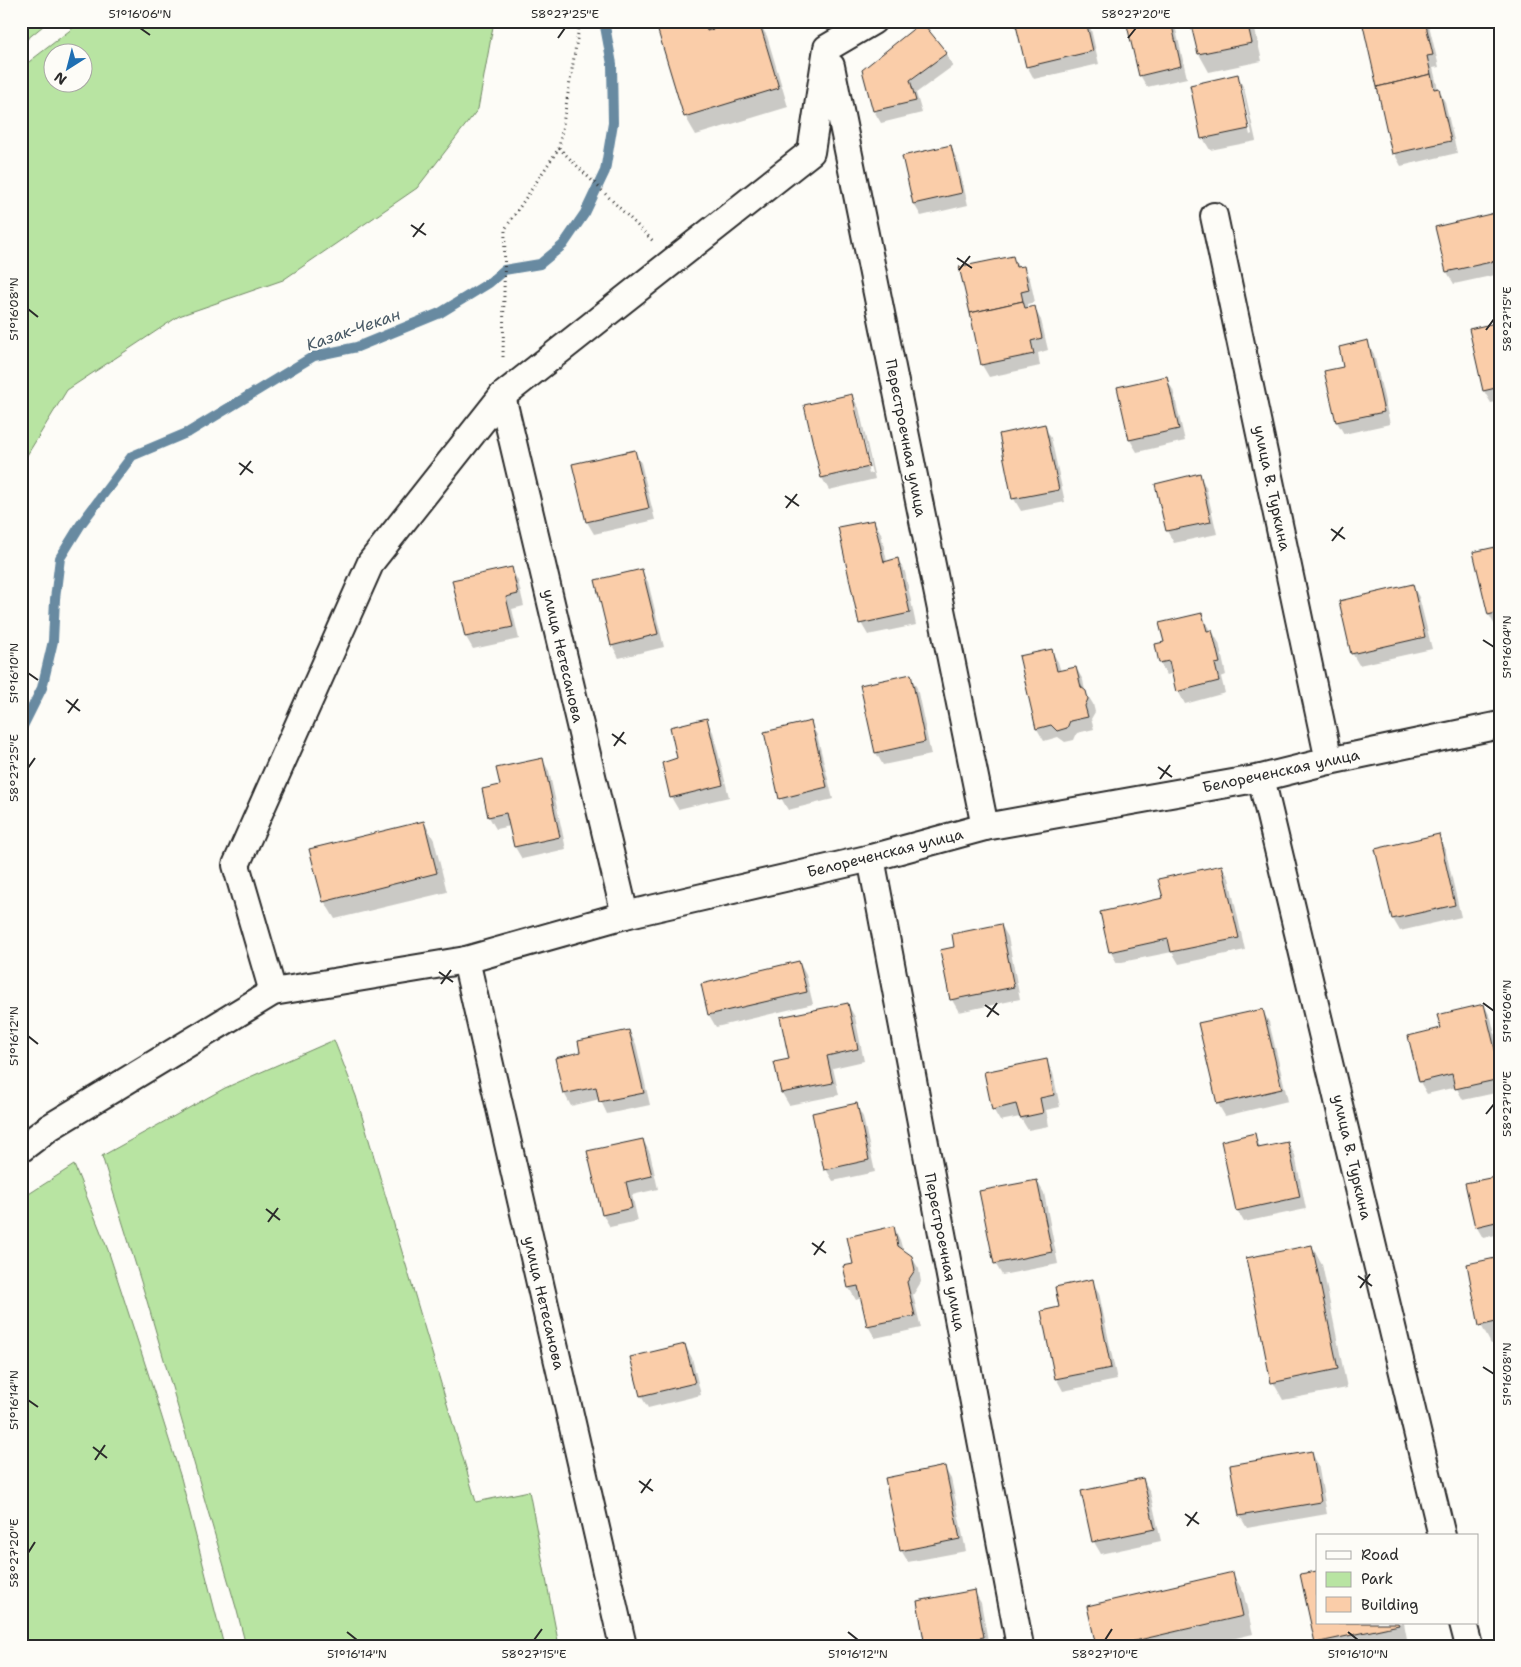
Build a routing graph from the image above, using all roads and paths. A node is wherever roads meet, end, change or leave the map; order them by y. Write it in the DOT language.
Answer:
graph roads {
  1 [pos="580,21"];
  2 [pos="872,21"];
  3 [pos="827,48"];
  4 [pos="559,148"];
  5 [pos="1214,216"];
  6 [pos="673,261"];
  7 [pos="502,396"];
  8 [pos="1500,725"];
  9 [pos="1329,761"];
  10 [pos="1261,778"];
  11 [pos="985,827"];
  12 [pos="871,858"];
  13 [pos="625,915"];
  14 [pos="466,960"];
  15 [pos="272,992"];
  16 [pos="21,1149"];
  17 [pos="1442,1534"];
  18 [pos="1464,1624"];
  19 [pos="623,1646"];
  20 [pos="1020,1646"];
  21 [pos="1469,1646"];
  1 -- 4 [label="path"];
  2 -- 3 [label="street"];
  3 -- 6 [label="street"];
  3 -- 11 [label="street, Перестроечная улица"];
  4 -- 6 [label="path"];
  4 -- 7 [label="path"];
  5 -- 9 [label="street, улица В. Туркина"];
  6 -- 7 [label="street"];
  7 -- 13 [label="street, улица Нетесанова"];
  7 -- 15 [label="street"];
  8 -- 9 [label="street, Белореченская улица"];
  9 -- 10 [label="street, Белореченская улица"];
  10 -- 11 [label="street, Белореченская улица"];
  10 -- 17 [label="street, улица В. Туркина"];
  11 -- 12 [label="street, Белореченская улица"];
  12 -- 13 [label="street, Белореченская улица"];
  12 -- 20 [label="street, Перестроечная улица"];
  13 -- 14 [label="street, Белореченская улица"];
  14 -- 15 [label="street, Белореченская улица"];
  14 -- 19 [label="street, улица Нетесанова"];
  15 -- 16 [label="street"];
  18 -- 21 [label="street"];
}
